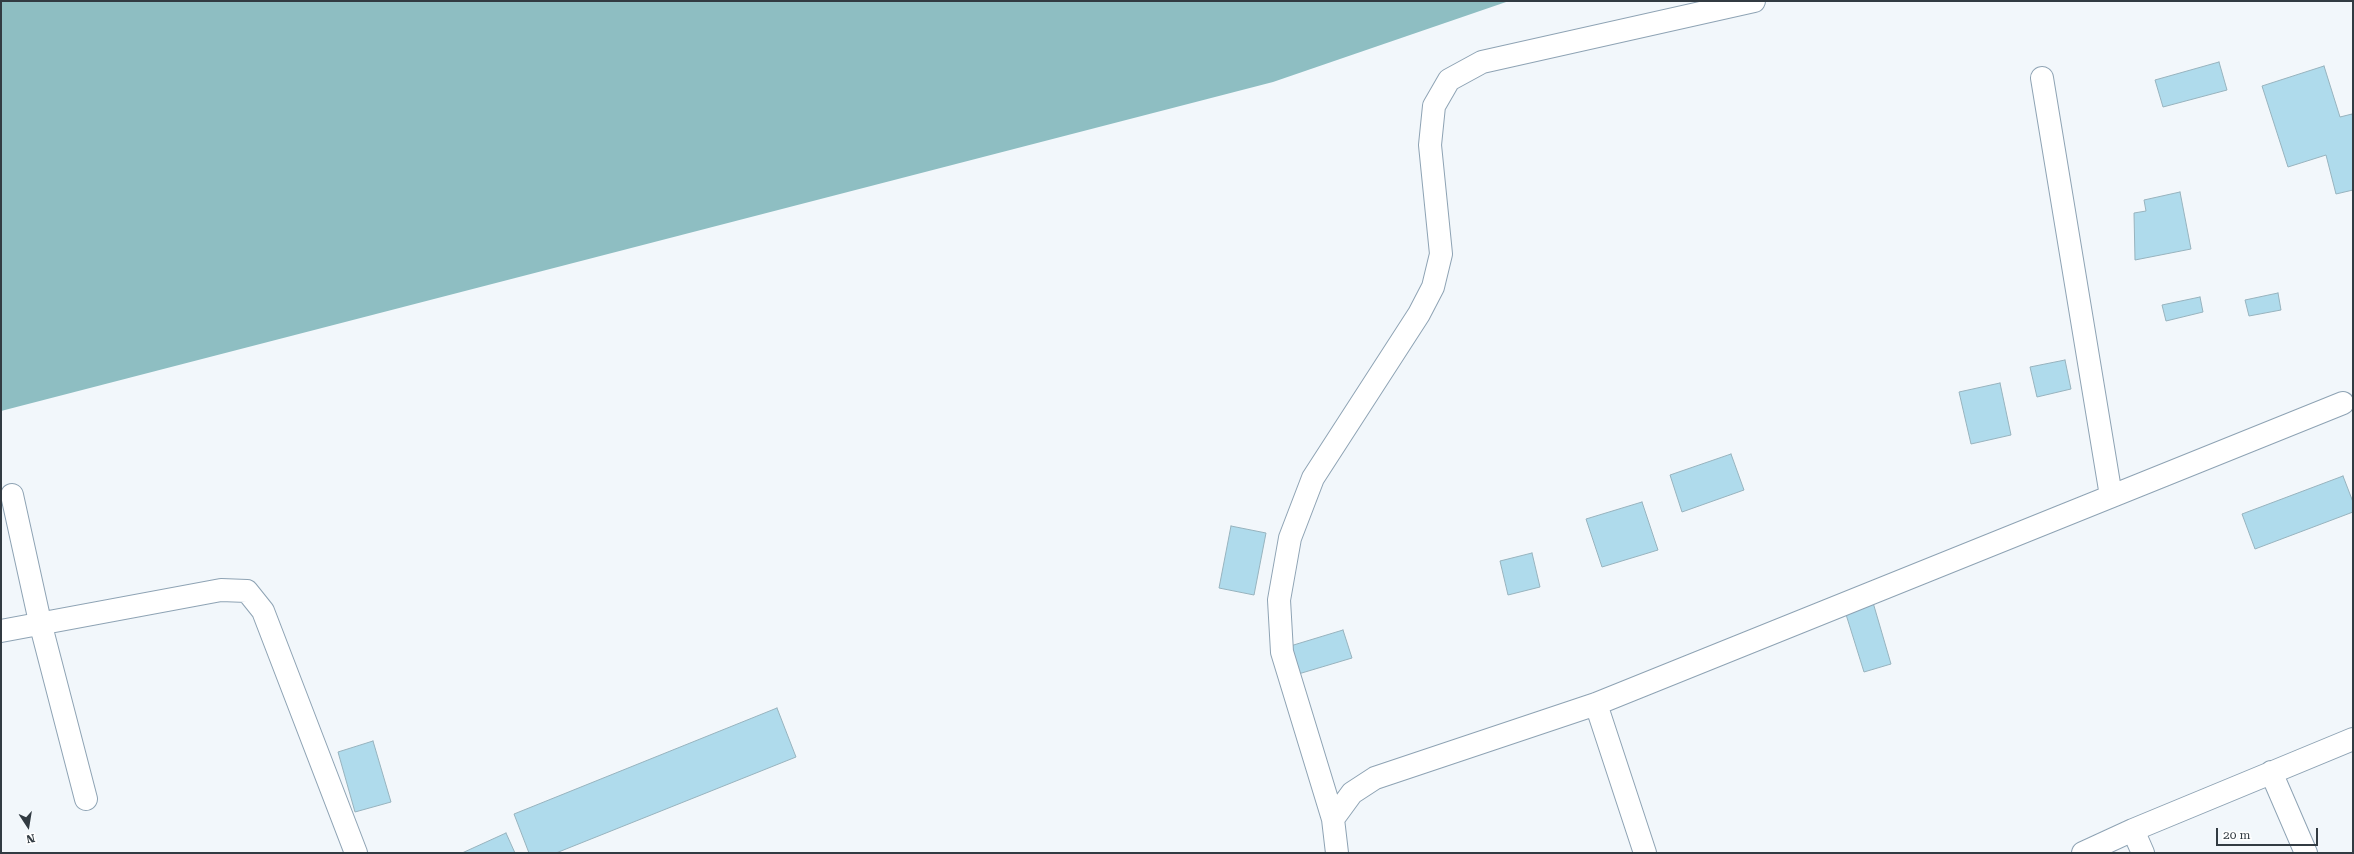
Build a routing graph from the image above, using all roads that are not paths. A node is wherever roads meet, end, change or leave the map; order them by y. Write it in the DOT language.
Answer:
graph roads {
  1 [pos="1754,1"];
  2 [pos="2042,78"];
  3 [pos="2343,403"];
  4 [pos="12,495"];
  5 [pos="2111,496"];
  6 [pos="40,622"];
  7 [pos="1,631"];
  8 [pos="1596,704"];
  9 [pos="2353,739"];
  10 [pos="2271,772"];
  11 [pos="86,799"];
  12 [pos="1333,819"];
  13 [pos="2133,830"];
  14 [pos="356,853"];
  15 [pos="1337,853"];
  16 [pos="1645,853"];
  17 [pos="2083,853"];
  18 [pos="2143,853"];
  19 [pos="2306,853"];
  1 -- 12 [label="street"];
  2 -- 5 [label="street"];
  3 -- 5 [label="street"];
  4 -- 6 [label="street"];
  5 -- 8 [label="street"];
  6 -- 7 [label="street"];
  6 -- 11 [label="street"];
  6 -- 14 [label="street"];
  8 -- 12 [label="street"];
  8 -- 16 [label="street"];
  9 -- 10 [label="street"];
  10 -- 13 [label="street"];
  10 -- 19 [label="street"];
  12 -- 15 [label="street"];
  13 -- 17 [label="street"];
  13 -- 18 [label="street"];
}
